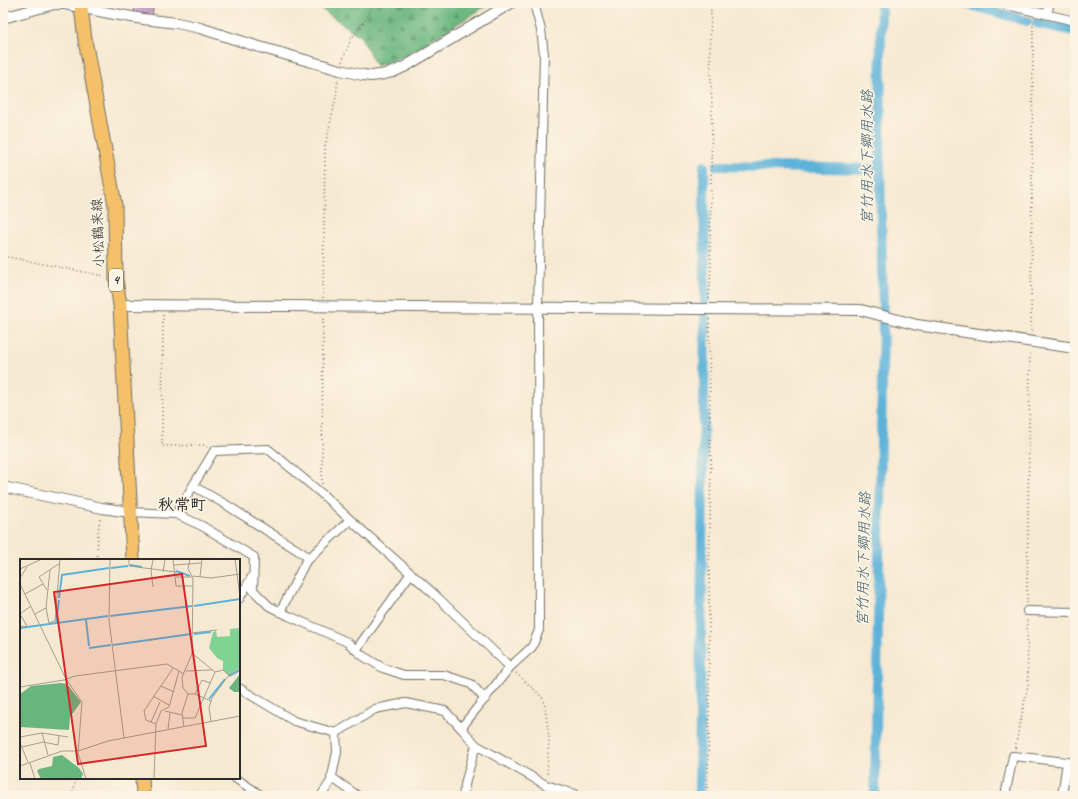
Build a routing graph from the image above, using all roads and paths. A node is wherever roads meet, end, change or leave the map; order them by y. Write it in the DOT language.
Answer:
graph roads {
  1 [pos="372,3"];
  2 [pos="511,3"];
  3 [pos="534,3"];
  4 [pos="711,3"];
  5 [pos="998,3"];
  6 [pos="1050,3"];
  7 [pos="81,5"];
  8 [pos="1033,11"];
  9 [pos="1047,14"];
  10 [pos="3,18"];
  11 [pos="1075,21"];
  12 [pos="340,70"];
  13 [pos="3,256"];
  14 [pos="116,279"];
  15 [pos="120,305"];
  16 [pos="163,305"];
  17 [pos="323,306"];
  18 [pos="538,307"];
  19 [pos="709,309"];
  20 [pos="1031,342"];
  21 [pos="1075,348"];
  22 [pos="214,451"];
  23 [pos="193,486"];
  24 [pos="3,487"];
  25 [pos="322,494"];
  26 [pos="102,508"];
  27 [pos="130,512"];
  28 [pos="176,514"];
  29 [pos="350,520"];
  30 [pos="310,558"];
  31 [pos="97,559"];
  32 [pos="132,559"];
  33 [pos="254,572"];
  34 [pos="411,573"];
  35 [pos="240,597"];
  36 [pos="1027,611"];
  37 [pos="280,612"];
  38 [pos="1075,612"];
  39 [pos="356,650"];
  40 [pos="510,667"];
  41 [pos="240,689"];
  42 [pos="485,699"];
  43 [pos="461,728"];
  44 [pos="336,733"];
  45 [pos="476,745"];
  46 [pos="1013,756"];
  47 [pos="1071,762"];
  48 [pos="332,777"];
  49 [pos="76,779"];
  50 [pos="142,779"];
  51 [pos="236,779"];
  52 [pos="546,785"];
  53 [pos="577,795"];
  54 [pos="74,796"];
  55 [pos="143,796"];
  56 [pos="262,796"];
  57 [pos="321,796"];
  58 [pos="358,796"];
  59 [pos="464,796"];
  60 [pos="586,796"];
  61 [pos="706,796"];
  62 [pos="1005,796"];
  63 [pos="1062,796"];
  1 -- 12 [label="path"];
  2 -- 12 [label="street"];
  3 -- 18 [label="street"];
  4 -- 19 [label="path"];
  5 -- 8 [label="street"];
  6 -- 9 [label="street"];
  7 -- 10 [label="street"];
  7 -- 12 [label="street"];
  7 -- 14 [label="main road, 小松鶴来線 / 4"];
  8 -- 9 [label="street"];
  8 -- 20 [label="path"];
  9 -- 11 [label="street"];
  12 -- 17 [label="path"];
  13 -- 14 [label="path"];
  14 -- 15 [label="main road, 小松鶴来線 / 4"];
  15 -- 16 [label="street"];
  15 -- 27 [label="main road, 小松鶴来線 / 4"];
  16 -- 17 [label="street"];
  16 -- 22 [label="path"];
  17 -- 18 [label="street"];
  17 -- 25 [label="path"];
  18 -- 19 [label="street"];
  18 -- 40 [label="street"];
  19 -- 20 [label="street"];
  19 -- 61 [label="path"];
  20 -- 21 [label="street"];
  20 -- 36 [label="path"];
  22 -- 23 [label="street"];
  22 -- 25 [label="street"];
  23 -- 28 [label="street"];
  23 -- 30 [label="street"];
  24 -- 26 [label="street"];
  25 -- 29 [label="street"];
  26 -- 27 [label="street"];
  26 -- 31 [label="path"];
  27 -- 28 [label="street"];
  27 -- 32 [label="main road, 小松鶴来線 / 4"];
  28 -- 33 [label="street"];
  29 -- 30 [label="street"];
  29 -- 34 [label="street"];
  30 -- 37 [label="street"];
  33 -- 35 [label="street"];
  33 -- 37 [label="street"];
  34 -- 39 [label="street"];
  34 -- 40 [label="street"];
  36 -- 38 [label="street"];
  36 -- 46 [label="path"];
  37 -- 39 [label="street"];
  39 -- 42 [label="street"];
  40 -- 42 [label="street"];
  40 -- 52 [label="path"];
  41 -- 44 [label="street"];
  42 -- 43 [label="street"];
  43 -- 44 [label="street"];
  43 -- 45 [label="street"];
  44 -- 48 [label="street"];
  45 -- 52 [label="street"];
  45 -- 59 [label="street"];
  46 -- 47 [label="street"];
  46 -- 62 [label="street"];
  47 -- 63 [label="street"];
  48 -- 57 [label="street"];
  48 -- 58 [label="street"];
  49 -- 54 [label="path"];
  50 -- 55 [label="main road"];
  51 -- 56 [label="street"];
  52 -- 53 [label="street"];
  53 -- 60 [label="street"];
}
